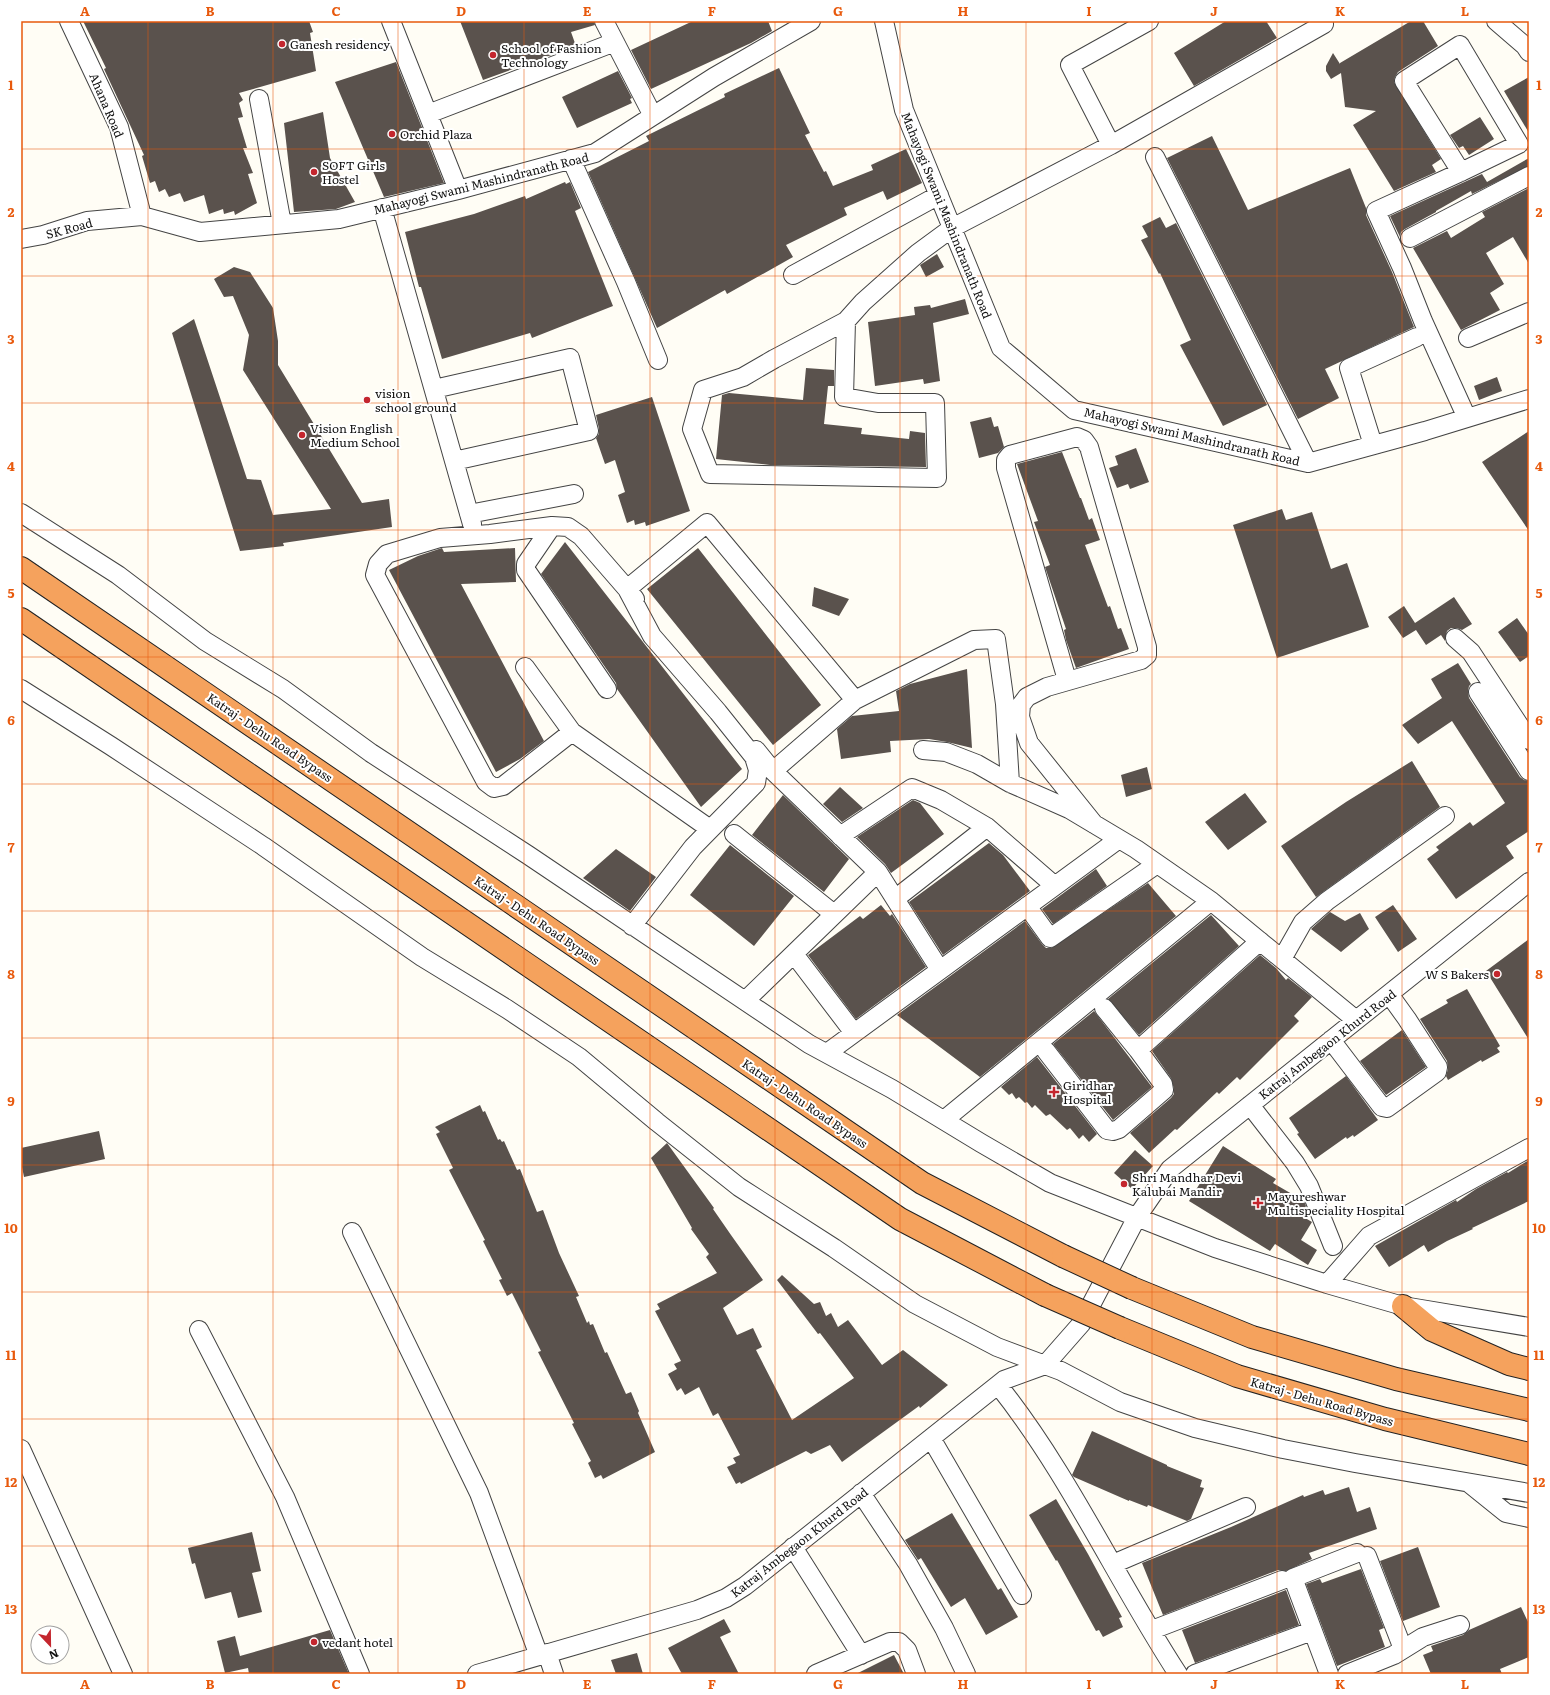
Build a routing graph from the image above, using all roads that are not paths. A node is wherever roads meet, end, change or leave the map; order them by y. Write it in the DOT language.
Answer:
graph roads {
  1 [pos="68,21"];
  2 [pos="391,21"];
  3 [pos="604,21"];
  4 [pos="811,21"];
  5 [pos="884,21"];
  6 [pos="1149,21"];
  7 [pos="1322,21"];
  8 [pos="1507,24"];
  9 [pos="615,42"];
  10 [pos="1529,52"];
  11 [pos="259,99"];
  12 [pos="428,114"];
  13 [pos="653,116"];
  14 [pos="1111,145"];
  15 [pos="1155,157"];
  16 [pos="571,159"];
  17 [pos="1461,172"];
  18 [pos="1529,176"];
  19 [pos="458,190"];
  20 [pos="939,194"];
  21 [pos="382,208"];
  22 [pos="142,216"];
  23 [pos="282,224"];
  24 [pos="952,228"];
  25 [pos="1410,238"];
  26 [pos="21,239"];
  27 [pos="793,275"];
  28 [pos="1529,312"];
  29 [pos="846,321"];
  30 [pos="1417,337"];
  31 [pos="1468,338"];
  32 [pos="658,360"];
  33 [pos="434,388"];
  34 [pos="1529,399"];
  35 [pos="1467,418"];
  36 [pos="1373,445"];
  37 [pos="454,461"];
  38 [pos="1308,462"];
  39 [pos="574,494"];
  40 [pos="21,513"];
  41 [pos="552,526"];
  42 [pos="21,568"];
  43 [pos="627,589"];
  44 [pos="21,619"];
  45 [pos="1455,638"];
  46 [pos="525,668"];
  47 [pos="1067,680"];
  48 [pos="21,689"];
  49 [pos="607,689"];
  50 [pos="1478,692"];
  51 [pos="855,700"];
  52 [pos="572,732"];
  53 [pos="1529,740"];
  54 [pos="923,750"];
  55 [pos="773,771"];
  56 [pos="1529,771"];
  57 [pos="1010,783"];
  58 [pos="1445,816"];
  59 [pos="1094,824"];
  60 [pos="987,827"];
  61 [pos="710,829"];
  62 [pos="734,834"];
  63 [pos="840,836"];
  64 [pos="1119,839"];
  65 [pos="1157,864"];
  66 [pos="878,872"];
  67 [pos="1529,882"];
  68 [pos="1055,886"];
  69 [pos="895,899"];
  70 [pos="1211,901"];
  71 [pos="1026,906"];
  72 [pos="834,914"];
  73 [pos="632,926"];
  74 [pos="1260,941"];
  75 [pos="794,954"];
  76 [pos="1282,959"];
  77 [pos="940,970"];
  78 [pos="1389,994"];
  79 [pos="745,1001"];
  80 [pos="1104,1008"];
  81 [pos="1356,1020"];
  82 [pos="854,1033"];
  83 [pos="1331,1040"];
  84 [pos="1138,1050"];
  85 [pos="1046,1051"];
  86 [pos="827,1053"];
  87 [pos="1250,1105"];
  88 [pos="944,1120"];
  89 [pos="1529,1148"];
  90 [pos="1137,1217"];
  91 [pos="352,1232"];
  92 [pos="1333,1246"];
  93 [pos="1327,1284"];
  94 [pos="1403,1306"];
  95 [pos="1529,1327"];
  96 [pos="199,1330"];
  97 [pos="1045,1364"];
  98 [pos="1529,1370"];
  99 [pos="998,1385"];
  100 [pos="1529,1410"];
  101 [pos="931,1438"];
  102 [pos="21,1448"];
  103 [pos="1529,1454"];
  104 [pos="1470,1484"];
  105 [pos="861,1493"];
  106 [pos="1529,1493"];
  107 [pos="1246,1507"];
  108 [pos="1529,1518"];
  109 [pos="793,1547"];
  110 [pos="1113,1564"];
  111 [pos="1282,1580"];
  112 [pos="1022,1595"];
  113 [pos="1460,1625"];
  114 [pos="1152,1630"];
  115 [pos="1312,1631"];
  116 [pos="1403,1649"];
  117 [pos="861,1655"];
  118 [pos="536,1660"];
  119 [pos="123,1674"];
  120 [pos="360,1674"];
  121 [pos="477,1674"];
  122 [pos="554,1674"];
  123 [pos="816,1674"];
  124 [pos="916,1674"];
  125 [pos="966,1674"];
  126 [pos="1178,1674"];
  127 [pos="1195,1674"];
  128 [pos="1329,1674"];
  129 [pos="1347,1674"];
  1 -- 22 [label="street, Ahana Road"];
  2 -- 12 [label="street"];
  3 -- 9 [label="street"];
  4 -- 13 [label="street, Mahayogi Swami Mashindranath Road"];
  5 -- 20 [label="street, Mahayogi Swami Mashindranath Road"];
  6 -- 14 [label="street"];
  7 -- 14 [label="street"];
  8 -- 10 [label="street"];
  9 -- 12 [label="street"];
  9 -- 13 [label="street"];
  11 -- 23 [label="street"];
  12 -- 19 [label="street"];
  13 -- 16 [label="street, Mahayogi Swami Mashindranath Road"];
  14 -- 24 [label="street"];
  15 -- 38 [label="street"];
  16 -- 19 [label="street, Mahayogi Swami Mashindranath Road"];
  16 -- 32 [label="street"];
  17 -- 17 [label="street"];
  17 -- 35 [label="street"];
  18 -- 25 [label="street"];
  19 -- 21 [label="street, Mahayogi Swami Mashindranath Road"];
  20 -- 24 [label="street, Mahayogi Swami Mashindranath Road"];
  20 -- 27 [label="street"];
  21 -- 23 [label="street, Mahayogi Swami Mashindranath Road"];
  21 -- 33 [label="street"];
  22 -- 23 [label="street, Mahayogi Swami Mashindranath Road"];
  22 -- 26 [label="street, SK Road"];
  24 -- 29 [label="street"];
  24 -- 38 [label="street, Mahayogi Swami Mashindranath Road"];
  28 -- 31 [label="street"];
  29 -- 29 [label="street"];
  30 -- 36 [label="street"];
  33 -- 37 [label="street"];
  33 -- 37 [label="street"];
  34 -- 35 [label="street, Mahayogi Swami Mashindranath Road"];
  35 -- 36 [label="street, Mahayogi Swami Mashindranath Road"];
  36 -- 38 [label="street, Mahayogi Swami Mashindranath Road"];
  37 -- 39 [label="street"];
  40 -- 73 [label="street"];
  41 -- 43 [label="street"];
  41 -- 49 [label="street"];
  41 -- 52 [label="street"];
  42 -- 100 [label="highway, Katraj - Dehu Road Bypass, bridge"];
  43 -- 51 [label="street"];
  43 -- 55 [label="street"];
  43 -- 61 [label="street"];
  44 -- 103 [label="highway, Katraj - Dehu Road Bypass, bridge"];
  45 -- 53 [label="street"];
  46 -- 52 [label="street"];
  47 -- 47 [label="street"];
  47 -- 59 [label="street"];
  48 -- 97 [label="street"];
  50 -- 56 [label="street"];
  51 -- 55 [label="street"];
  51 -- 57 [label="street"];
  52 -- 61 [label="street"];
  54 -- 57 [label="street"];
  55 -- 63 [label="street"];
  57 -- 59 [label="street"];
  58 -- 76 [label="street"];
  59 -- 64 [label="street"];
  60 -- 63 [label="street"];
  60 -- 68 [label="street"];
  60 -- 69 [label="street"];
  61 -- 73 [label="street"];
  62 -- 72 [label="street"];
  63 -- 66 [label="street"];
  64 -- 65 [label="street"];
  64 -- 68 [label="street"];
  65 -- 70 [label="street"];
  65 -- 71 [label="street"];
  66 -- 69 [label="street"];
  66 -- 72 [label="street"];
  67 -- 78 [label="street, Katraj Ambegaon Khurd Road"];
  68 -- 71 [label="street"];
  69 -- 77 [label="street"];
  70 -- 74 [label="street"];
  70 -- 88 [label="street"];
  71 -- 77 [label="street"];
  72 -- 75 [label="street"];
  73 -- 79 [label="street"];
  74 -- 76 [label="street"];
  74 -- 84 [label="street"];
  75 -- 79 [label="street"];
  75 -- 82 [label="street"];
  76 -- 81 [label="street"];
  77 -- 82 [label="street"];
  78 -- 81 [label="street, Katraj Ambegaon Khurd Road"];
  78 -- 83 [label="street"];
  79 -- 86 [label="street"];
  80 -- 84 [label="street"];
  81 -- 83 [label="street, Katraj Ambegaon Khurd Road"];
  82 -- 86 [label="street"];
  83 -- 87 [label="street, Katraj Ambegaon Khurd Road"];
  84 -- 85 [label="street"];
  86 -- 88 [label="street"];
  87 -- 90 [label="street, Katraj Ambegaon Khurd Road"];
  87 -- 92 [label="street"];
  88 -- 90 [label="street"];
  89 -- 93 [label="street"];
  90 -- 93 [label="street"];
  90 -- 97 [label="street, Katraj Ambegaon Khurd Road"];
  91 -- 118 [label="street"];
  93 -- 94 [label="street"];
  94 -- 95 [label="street"];
  94 -- 98 [label="highway"];
  96 -- 120 [label="street"];
  97 -- 99 [label="street, Katraj Ambegaon Khurd Road"];
  97 -- 104 [label="street"];
  99 -- 101 [label="street, Katraj Ambegaon Khurd Road"];
  99 -- 110 [label="street"];
  101 -- 105 [label="street, Katraj Ambegaon Khurd Road"];
  101 -- 112 [label="street"];
  102 -- 119 [label="street"];
  104 -- 106 [label="street"];
  104 -- 108 [label="street"];
  105 -- 109 [label="street, Katraj Ambegaon Khurd Road"];
  105 -- 125 [label="street"];
  107 -- 110 [label="street"];
  109 -- 117 [label="street"];
  109 -- 118 [label="street, Katraj Ambegaon Khurd Road"];
  110 -- 114 [label="street"];
  111 -- 114 [label="street"];
  113 -- 116 [label="street"];
  114 -- 126 [label="street"];
  115 -- 116 [label="street"];
  115 -- 127 [label="street"];
  115 -- 128 [label="street"];
  116 -- 129 [label="street"];
  117 -- 123 [label="street"];
  117 -- 124 [label="street"];
  118 -- 121 [label="street, Katraj Ambegaon Khurd Road"];
  118 -- 122 [label="street"];
}
